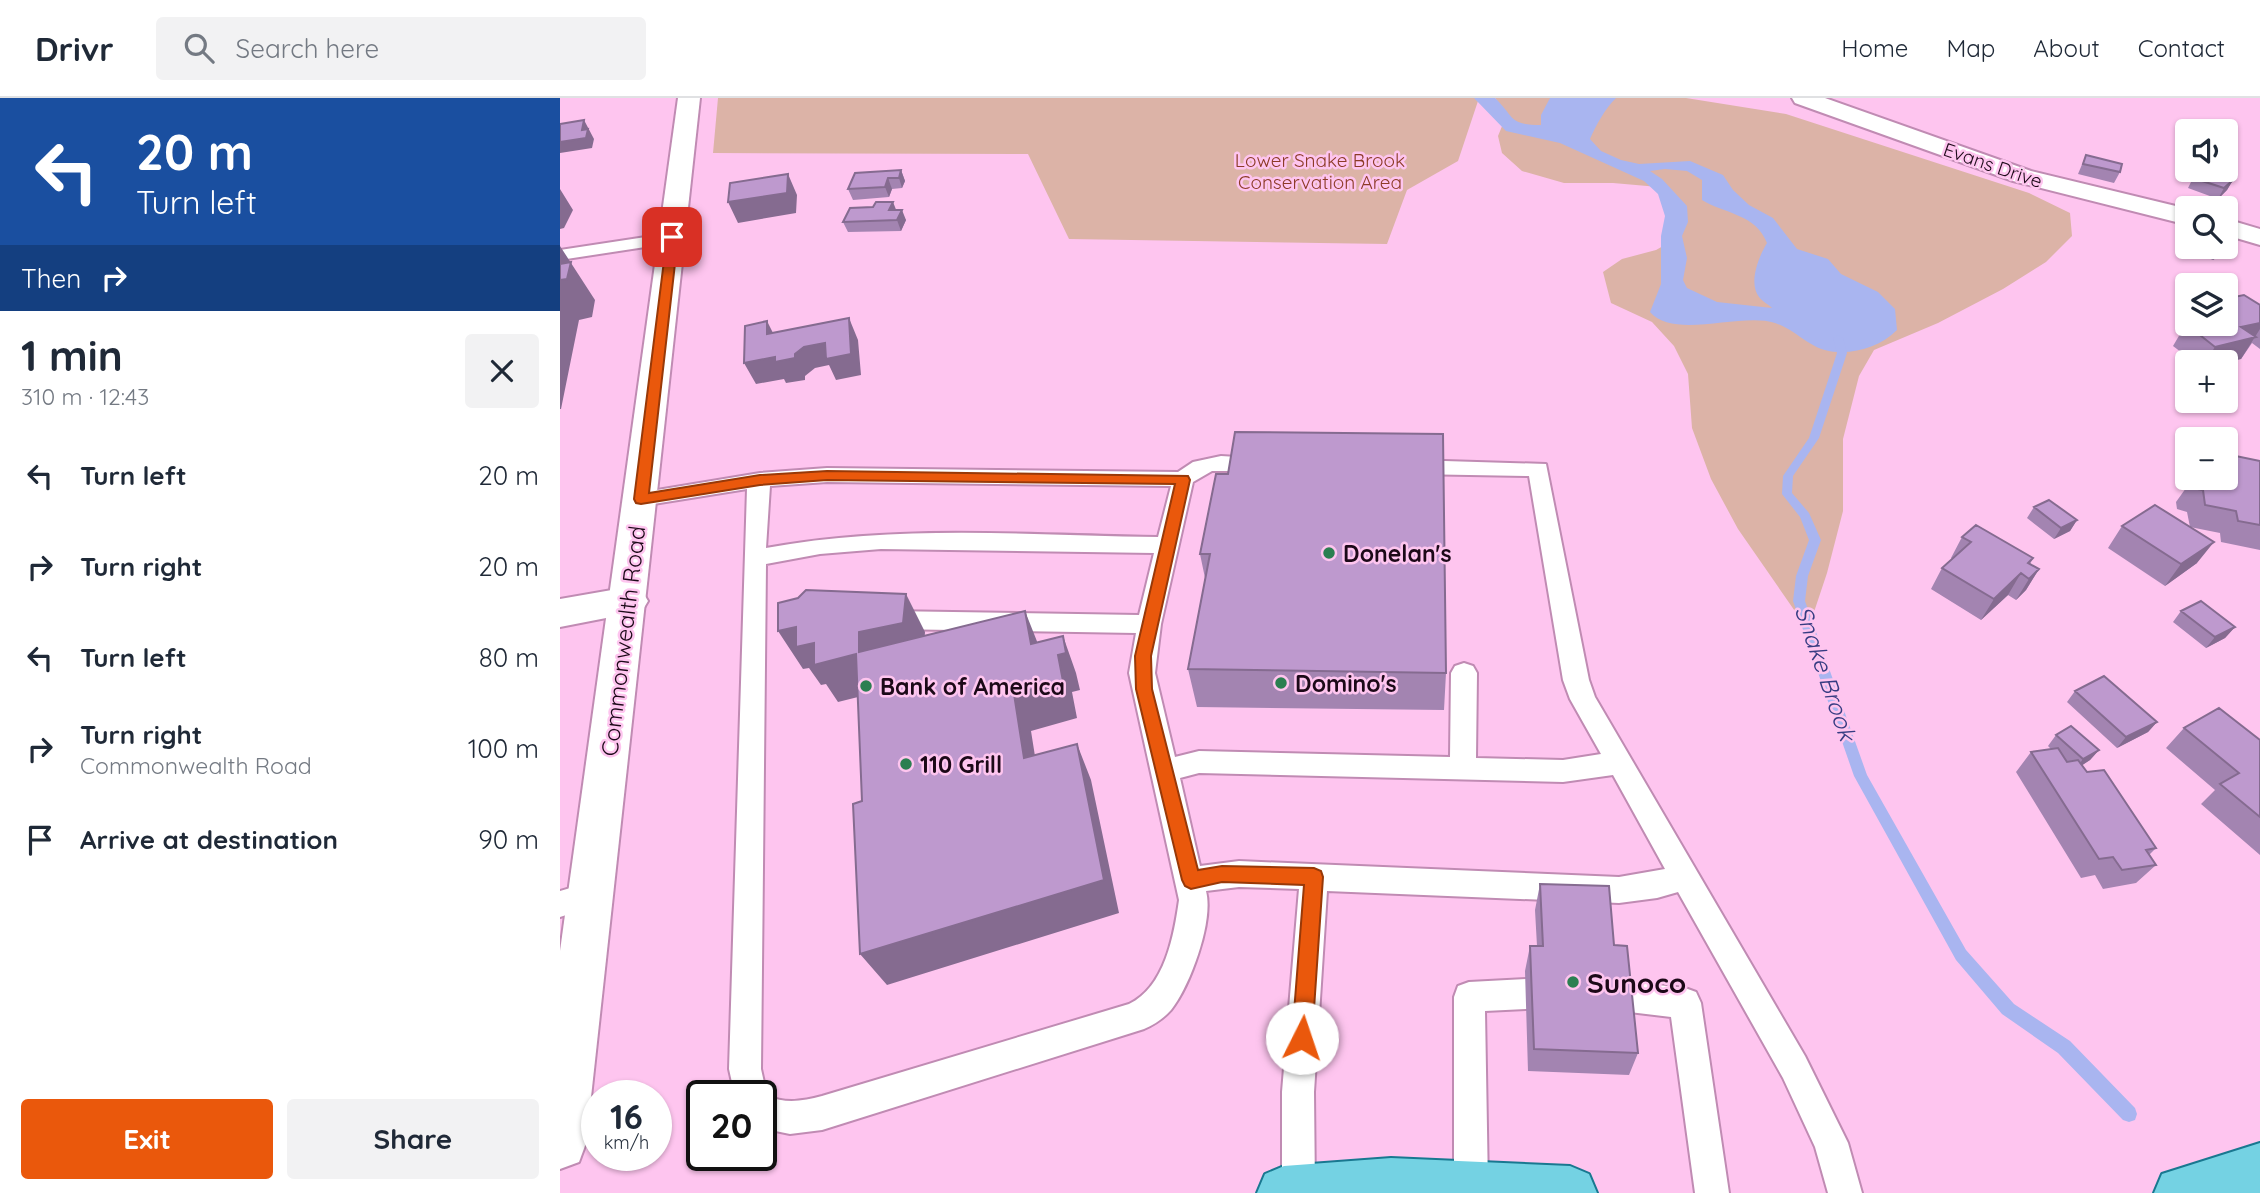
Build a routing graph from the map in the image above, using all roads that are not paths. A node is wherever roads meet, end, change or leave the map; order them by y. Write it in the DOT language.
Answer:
graph roads {
  1 [pos="689,98"];
  2 [pos="1803,98"];
  3 [pos="2175,214"];
  4 [pos="2238,231"];
  5 [pos="672,237"];
  6 [pos="2260,237"];
  7 [pos="560,255"];
  8 [pos="1291,464"];
  9 [pos="1387,466"];
  10 [pos="760,480"];
  11 [pos="1183,480"];
  12 [pos="641,499"];
  13 [pos="1167,545"];
  14 [pos="755,558"];
  15 [pos="629,601"];
  16 [pos="560,613"];
  17 [pos="859,620"];
  18 [pos="1149,624"];
  19 [pos="1464,673"];
  20 [pos="1618,763"];
  21 [pos="1463,768"];
  22 [pos="1164,771"];
  23 [pos="1314,877"];
  24 [pos="1683,877"];
  25 [pos="1191,880"];
  26 [pos="576,899"];
  27 [pos="1526,994"];
  28 [pos="1621,996"];
  29 [pos="747,1080"];
  30 [pos="777,1116"];
  31 [pos="560,1143"];
  32 [pos="1471,1187"];
  33 [pos="1291,1192"];
  34 [pos="1570,1193"];
  35 [pos="1712,1193"];
  36 [pos="1845,1193"];
  1 -- 5 [label="main road, Commonwealth Road"];
  2 -- 3 [label="main road, Evans Drive"];
  4 -- 6 [label="main road"];
  5 -- 7 [label="lane"];
  5 -- 12 [label="main road, Commonwealth Road"];
  8 -- 11 [label="lane"];
  9 -- 20 [label="lane"];
  10 -- 11 [label="lane"];
  10 -- 12 [label="lane"];
  10 -- 14 [label="lane"];
  11 -- 13 [label="lane"];
  12 -- 15 [label="main road, Commonwealth Road"];
  13 -- 14 [label="lane"];
  13 -- 18 [label="lane"];
  14 -- 29 [label="lane"];
  15 -- 16 [label="main road"];
  15 -- 26 [label="main road, Commonwealth Road"];
  17 -- 18 [label="lane"];
  18 -- 22 [label="lane"];
  19 -- 21 [label="lane"];
  20 -- 21 [label="lane"];
  20 -- 24 [label="lane"];
  21 -- 22 [label="lane"];
  22 -- 25 [label="lane"];
  23 -- 24 [label="lane"];
  23 -- 25 [label="lane"];
  23 -- 33 [label="lane"];
  24 -- 36 [label="lane"];
  25 -- 30 [label="lane"];
  26 -- 31 [label="main road, Commonwealth Road"];
  27 -- 32 [label="lane"];
  28 -- 35 [label="lane"];
  32 -- 33 [label="main road"];
  32 -- 34 [label="main road"];
}
